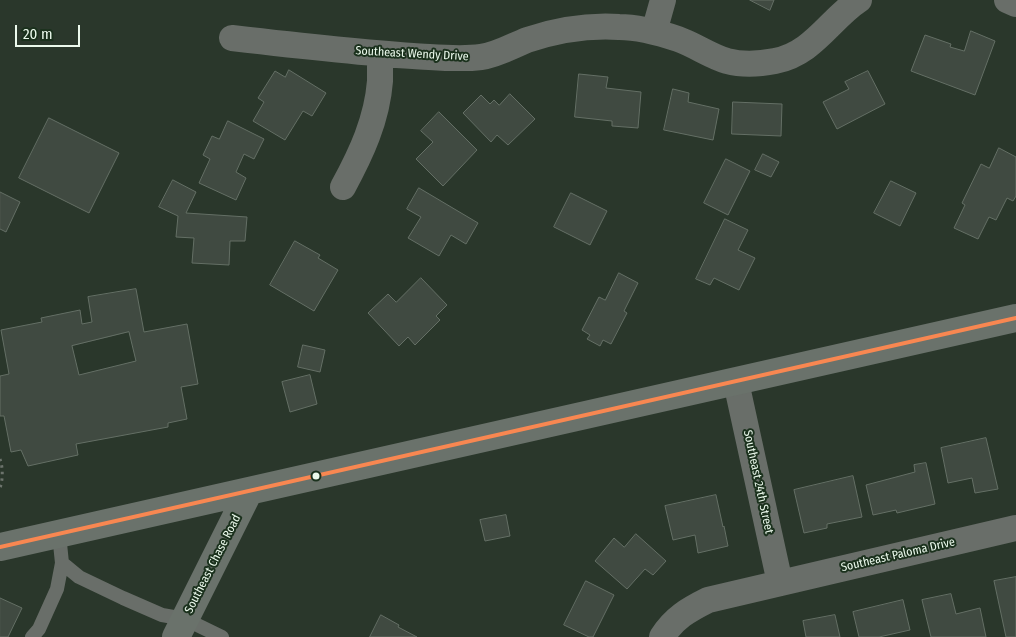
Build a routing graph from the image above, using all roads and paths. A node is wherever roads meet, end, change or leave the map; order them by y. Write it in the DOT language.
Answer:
graph roads {
  1 [pos="663,0"];
  2 [pos="859,0"];
  3 [pos="1007,0"];
  4 [pos="1016,4"];
  5 [pos="654,32"];
  6 [pos="232,38"];
  7 [pos="380,54"];
  8 [pos="343,187"];
  9 [pos="1016,318"];
  10 [pos="736,382"];
  11 [pos="0,459"];
  12 [pos="0,488"];
  13 [pos="249,491"];
  14 [pos="1016,528"];
  15 [pos="59,534"];
  16 [pos="0,547"];
  17 [pos="62,563"];
  18 [pos="780,583"];
  19 [pos="180,628"];
  20 [pos="32,637"];
  21 [pos="222,637"];
  22 [pos="662,637"];
  1 -- 5 [label="street"];
  2 -- 5 [label="street, Southeast Wendy Drive"];
  3 -- 4 [label="street"];
  5 -- 7 [label="street, Southeast Wendy Drive"];
  6 -- 7 [label="street, Southeast Wendy Drive"];
  7 -- 8 [label="street"];
  9 -- 10 [label="main road"];
  10 -- 13 [label="main road"];
  10 -- 18 [label="street, Southeast 24th Street"];
  11 -- 12 [label="path"];
  13 -- 15 [label="main road"];
  13 -- 19 [label="main road, Southeast Chase Road"];
  14 -- 18 [label="street, Southeast Paloma Drive"];
  15 -- 16 [label="main road"];
  15 -- 17 [label="lane"];
  17 -- 19 [label="lane"];
  17 -- 20 [label="lane"];
  18 -- 22 [label="street, Southeast Paloma Drive"];
  19 -- 21 [label="lane"];
}
